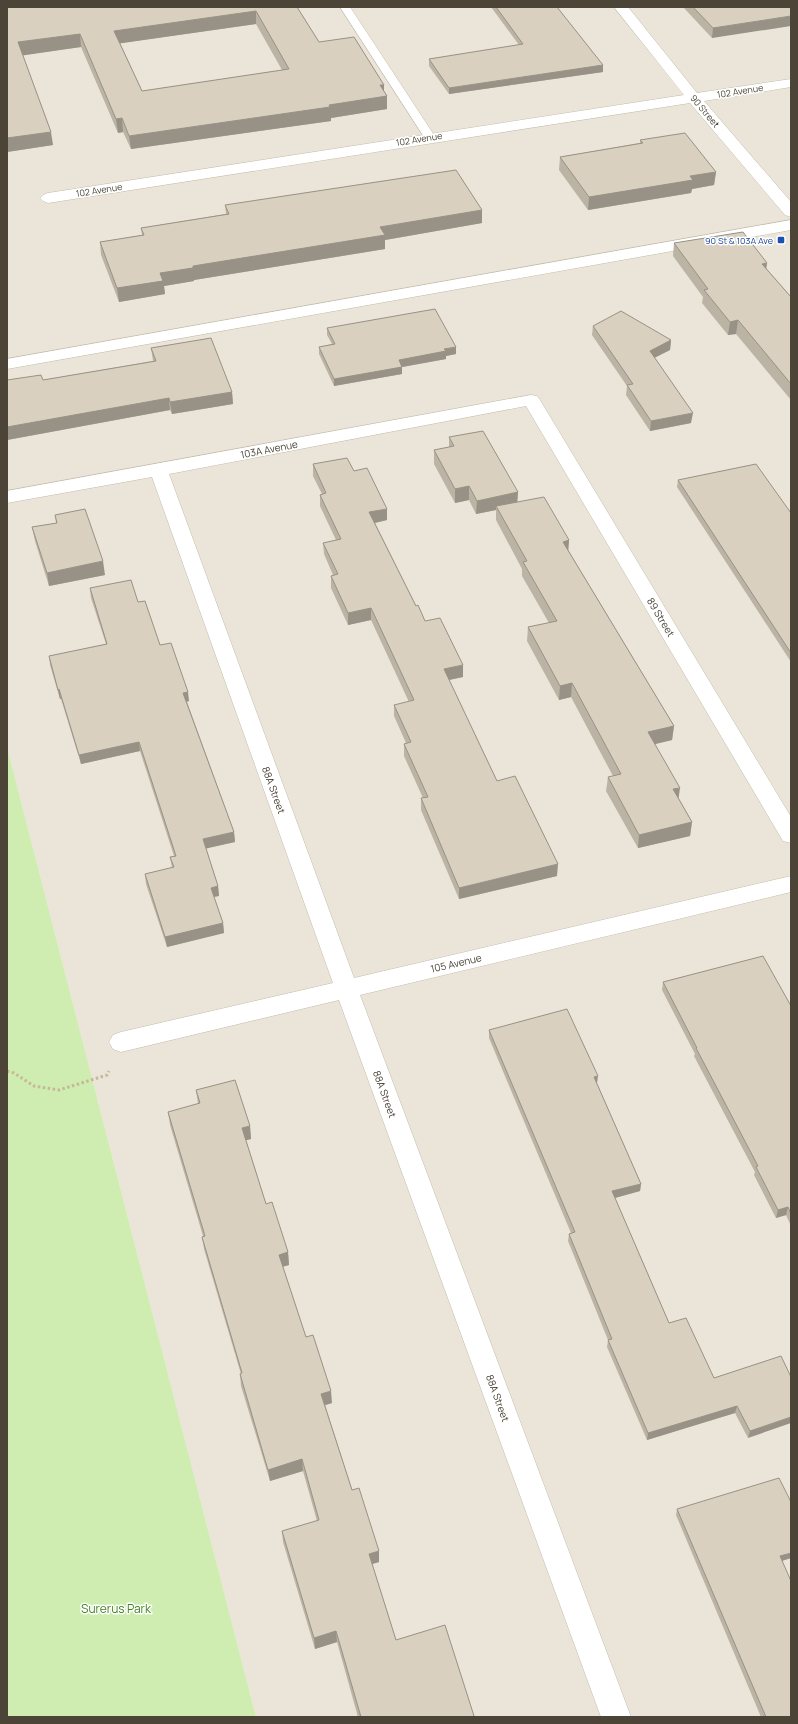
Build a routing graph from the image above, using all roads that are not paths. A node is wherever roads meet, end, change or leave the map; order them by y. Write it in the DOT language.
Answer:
graph roads {
  1 [pos="345,7"];
  2 [pos="621,7"];
  3 [pos="791,83"];
  4 [pos="694,98"];
  5 [pos="430,138"];
  6 [pos="48,198"];
  7 [pos="791,212"];
  8 [pos="791,225"];
  9 [pos="7,364"];
  10 [pos="531,400"];
  11 [pos="159,470"];
  12 [pos="7,496"];
  13 [pos="791,834"];
  14 [pos="791,884"];
  15 [pos="346,988"];
  16 [pos="121,1042"];
  17 [pos="616,1717"];
  1 -- 5 [label="lane"];
  2 -- 4 [label="street, 90 Street"];
  3 -- 4 [label="street, 102 Avenue"];
  4 -- 5 [label="street, 102 Avenue"];
  4 -- 7 [label="street, 90 Street"];
  5 -- 6 [label="street, 102 Avenue"];
  8 -- 9 [label="street"];
  10 -- 11 [label="street, 103A Avenue"];
  10 -- 13 [label="street, 89 Street"];
  11 -- 12 [label="street, 103A Avenue"];
  11 -- 15 [label="street, 88A Street"];
  14 -- 15 [label="street, 105 Avenue"];
  15 -- 16 [label="street, 105 Avenue"];
  15 -- 17 [label="street, 88A Street"];
}
